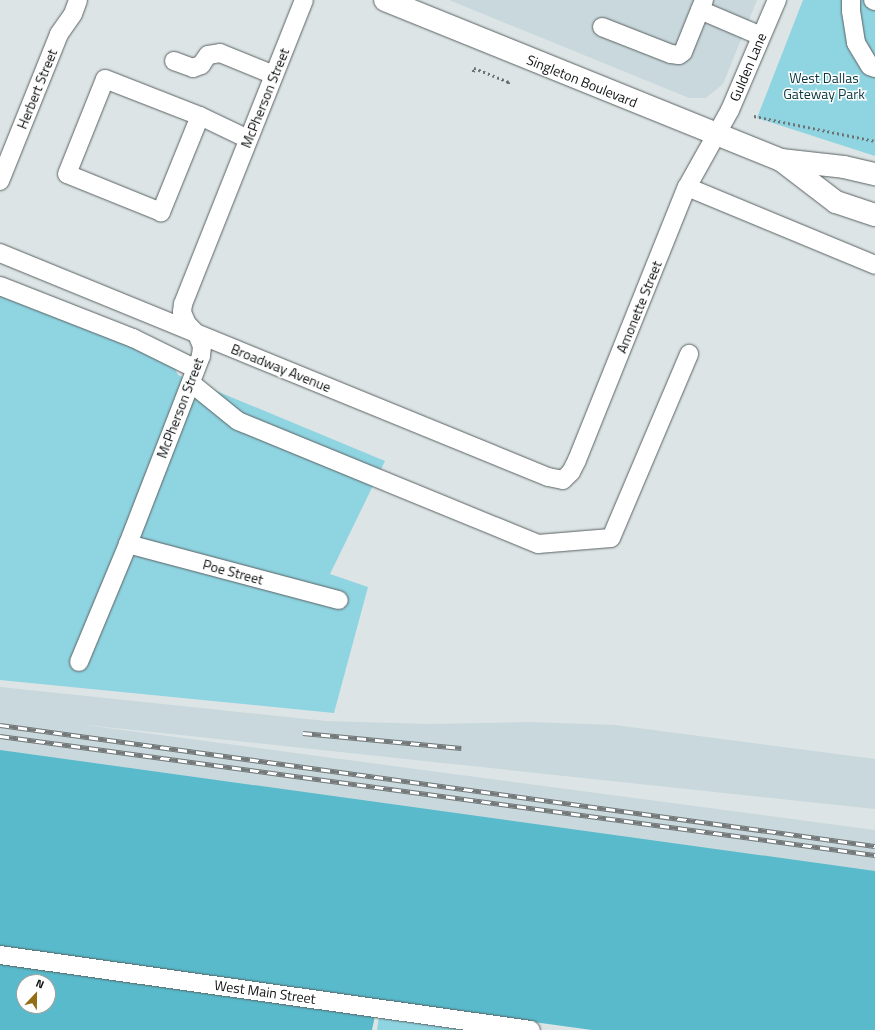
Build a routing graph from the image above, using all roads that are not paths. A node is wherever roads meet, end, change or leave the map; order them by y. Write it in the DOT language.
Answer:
graph roads {
  1 [pos="78,0"];
  2 [pos="304,0"];
  3 [pos="385,0"];
  4 [pos="777,0"];
  5 [pos="851,0"];
  6 [pos="702,5"];
  7 [pos="602,27"];
  8 [pos="761,36"];
  9 [pos="174,61"];
  10 [pos="875,68"];
  11 [pos="274,75"];
  12 [pos="200,116"];
  13 [pos="716,134"];
  14 [pos="248,139"];
  15 [pos="781,160"];
  16 [pos="875,174"];
  17 [pos="0,181"];
  18 [pos="687,187"];
  19 [pos="875,215"];
  20 [pos="0,253"];
  21 [pos="875,265"];
  22 [pos="0,286"];
  23 [pos="197,334"];
  24 [pos="689,354"];
  25 [pos="194,376"];
  26 [pos="563,480"];
  27 [pos="128,544"];
  28 [pos="339,600"];
  29 [pos="79,662"];
  30 [pos="0,955"];
  31 [pos="531,1030"];
  1 -- 17 [label="street, Herbert Street"];
  2 -- 11 [label="street, McPherson Street"];
  3 -- 13 [label="main road, Singleton Boulevard"];
  4 -- 8 [label="street, Gulden Lane"];
  5 -- 10 [label="street"];
  6 -- 7 [label="street"];
  6 -- 8 [label="street"];
  8 -- 13 [label="street, Gulden Lane"];
  9 -- 11 [label="street"];
  11 -- 14 [label="street, McPherson Street"];
  12 -- 12 [label="street"];
  12 -- 14 [label="street"];
  13 -- 15 [label="main road, Singleton Boulevard"];
  13 -- 18 [label="street, Amonette Street"];
  14 -- 23 [label="street, McPherson Street"];
  15 -- 16 [label="main road, Singleton Boulevard"];
  15 -- 19 [label="main road, Singleton Boulevard"];
  18 -- 21 [label="street"];
  18 -- 26 [label="street, Amonette Street"];
  20 -- 23 [label="street, Broadway Avenue"];
  22 -- 25 [label="street"];
  23 -- 25 [label="street, McPherson Street"];
  23 -- 26 [label="street, Broadway Avenue"];
  24 -- 25 [label="street"];
  25 -- 27 [label="street, McPherson Street"];
  27 -- 28 [label="street, Poe Street"];
  27 -- 29 [label="street, McPherson Street"];
  30 -- 31 [label="street, West Main Street"];
}
